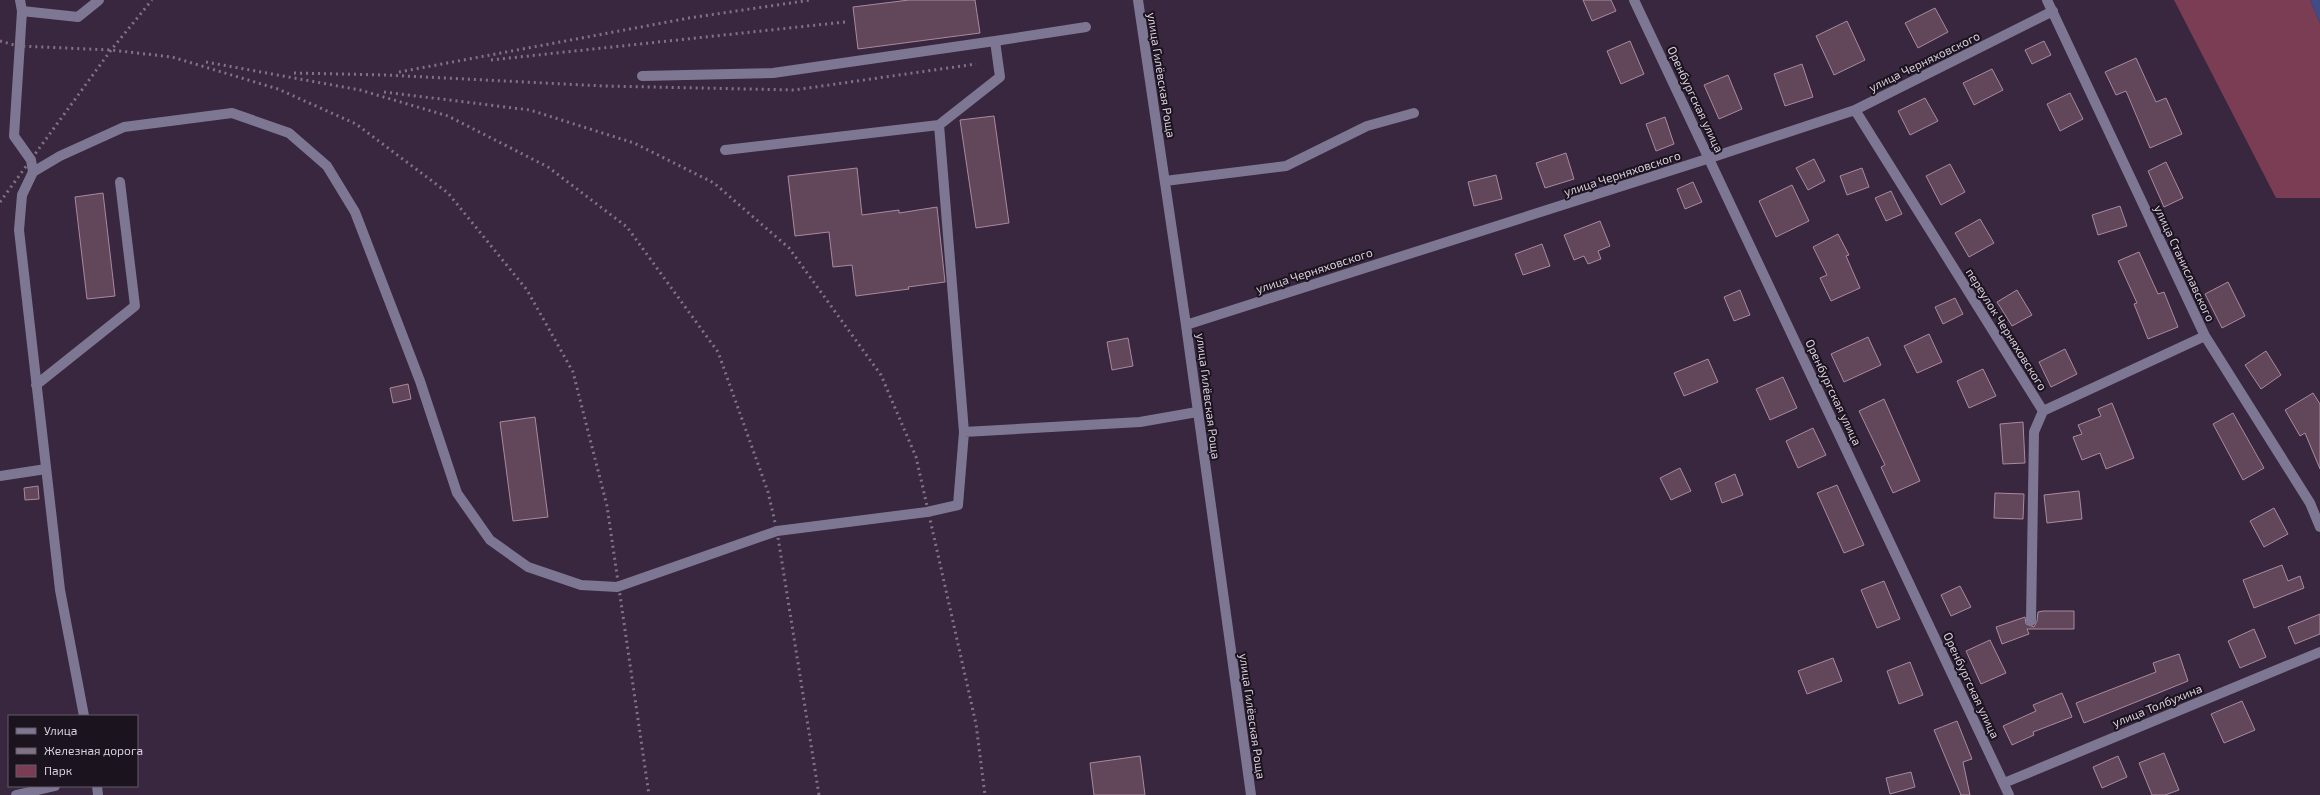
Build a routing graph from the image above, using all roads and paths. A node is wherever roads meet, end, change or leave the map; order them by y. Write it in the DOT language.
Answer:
graph roads {
  1 [pos="20,0"];
  2 [pos="99,0"];
  3 [pos="1138,0"];
  4 [pos="1634,0"];
  5 [pos="2047,0"];
  6 [pos="22,11"];
  7 [pos="2053,11"];
  8 [pos="1086,27"];
  9 [pos="995,41"];
  10 [pos="642,76"];
  11 [pos="1855,110"];
  12 [pos="1414,113"];
  13 [pos="939,125"];
  14 [pos="726,150"];
  15 [pos="1710,158"];
  16 [pos="33,172"];
  17 [pos="1165,181"];
  18 [pos="120,182"];
  19 [pos="1186,325"];
  20 [pos="2205,336"];
  21 [pos="36,385"];
  22 [pos="2043,411"];
  23 [pos="1197,412"];
  24 [pos="964,432"];
  25 [pos="46,469"];
  26 [pos="0,476"];
  27 [pos="2320,527"];
  28 [pos="2030,620"];
  29 [pos="2320,652"];
  30 [pos="84,715"];
  31 [pos="2004,783"];
  32 [pos="51,787"];
  33 [pos="16,795"];
  34 [pos="1251,795"];
  35 [pos="2009,795"];
  1 -- 6 [label="street"];
  2 -- 6 [label="street"];
  3 -- 17 [label="street, улица Гилёвская Роща"];
  4 -- 15 [label="street, Оренбургская улица"];
  5 -- 7 [label="street, улица Станиславского"];
  6 -- 16 [label="street"];
  7 -- 11 [label="street, улица Черняховского"];
  7 -- 20 [label="street, улица Станиславского"];
  8 -- 9 [label="street"];
  9 -- 10 [label="street"];
  9 -- 13 [label="street"];
  11 -- 15 [label="street, улица Черняховского"];
  11 -- 22 [label="street, переулок Черняховского"];
  12 -- 17 [label="street"];
  13 -- 14 [label="street"];
  13 -- 24 [label="street"];
  15 -- 19 [label="street, улица Черняховского"];
  15 -- 31 [label="street, Оренбургская улица"];
  16 -- 21 [label="street"];
  16 -- 24 [label="street"];
  17 -- 19 [label="street, улица Гилёвская Роща"];
  18 -- 21 [label="street"];
  19 -- 23 [label="street, улица Гилёвская Роща"];
  20 -- 22 [label="street"];
  20 -- 27 [label="street, улица Станиславского"];
  21 -- 25 [label="street"];
  22 -- 28 [label="street"];
  23 -- 24 [label="street"];
  23 -- 34 [label="street, улица Гилёвская Роща"];
  25 -- 26 [label="street"];
  25 -- 30 [label="street"];
  29 -- 31 [label="street, улица Толбухина"];
  31 -- 35 [label="street, Оренбургская улица"];
  32 -- 33 [label="street"];
}
